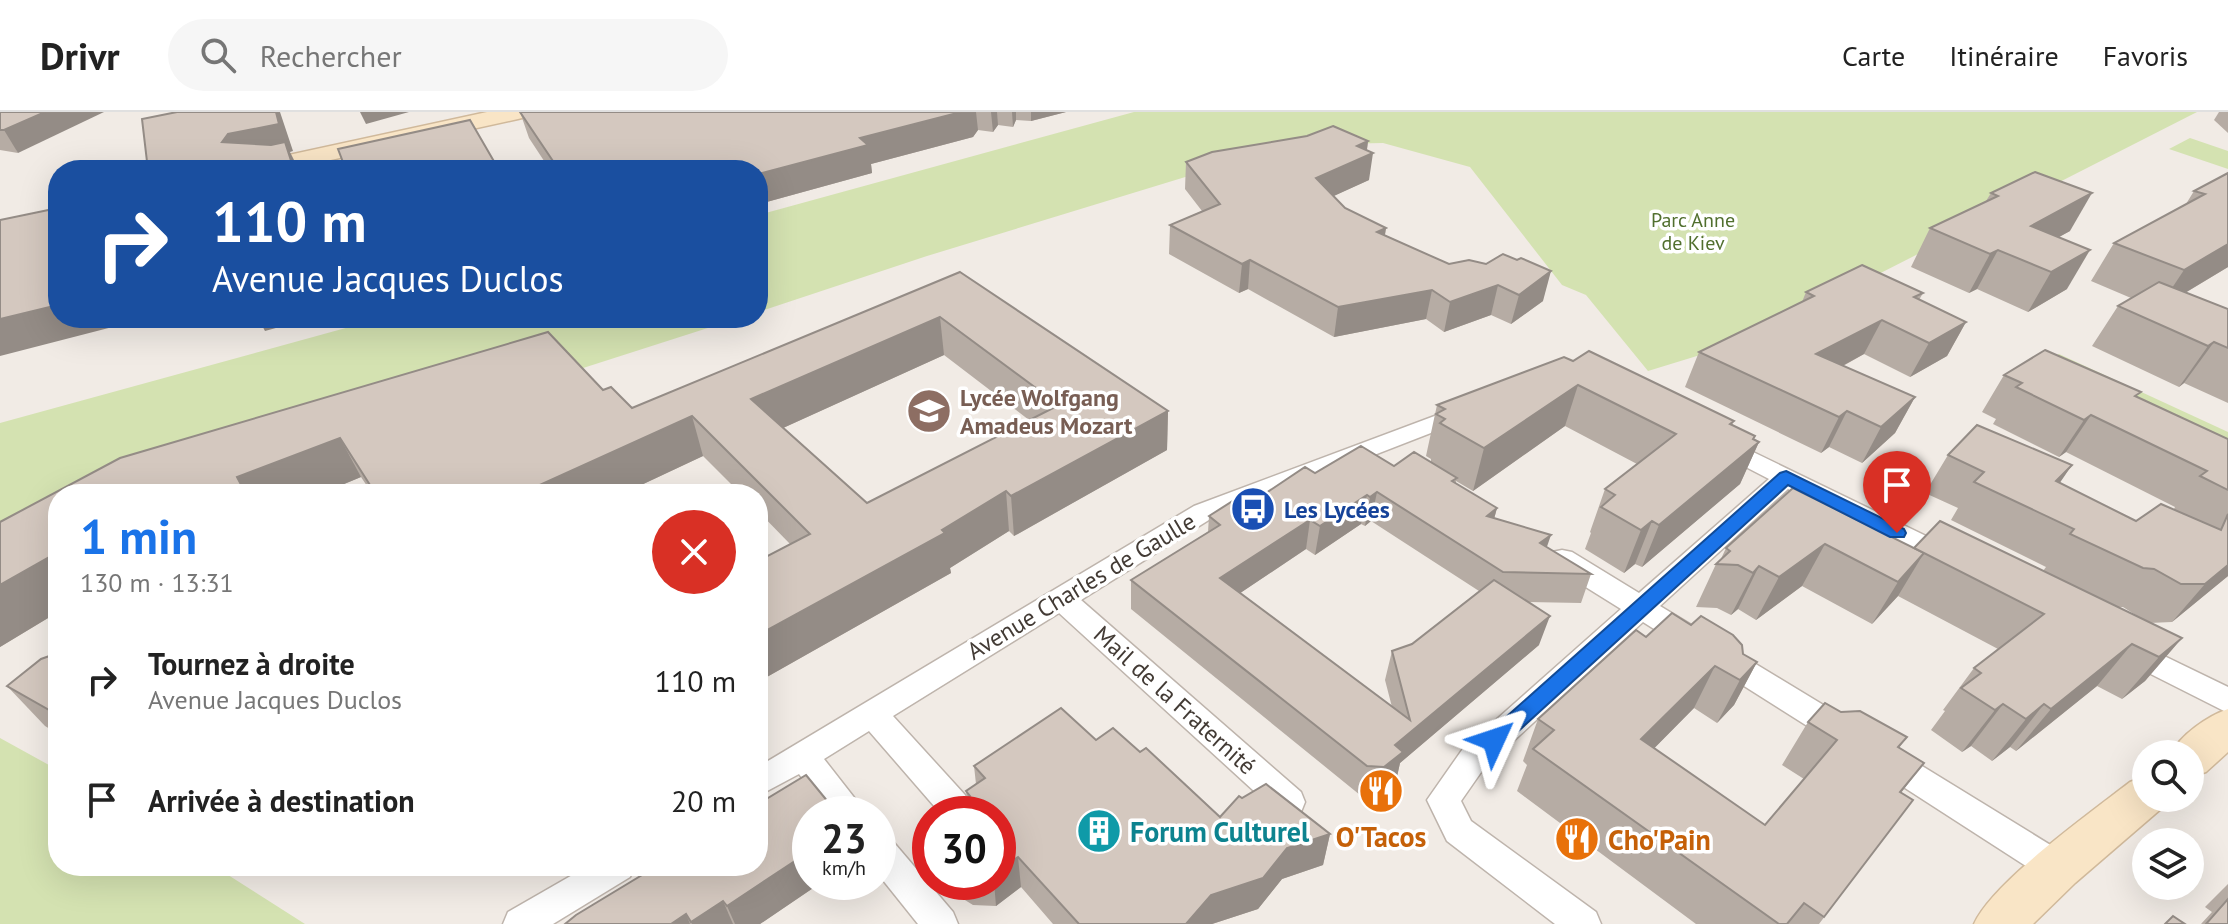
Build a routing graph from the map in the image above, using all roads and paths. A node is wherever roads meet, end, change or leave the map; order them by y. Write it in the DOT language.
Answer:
graph roads {
  1 [pos="518,112"];
  2 [pos="298,160"];
  3 [pos="1485,404"];
  4 [pos="1694,431"];
  5 [pos="1374,446"];
  6 [pos="1401,462"];
  7 [pos="1786,477"];
  8 [pos="1535,543"];
  9 [pos="1966,568"];
  10 [pos="1062,599"];
  11 [pos="1642,608"];
  12 [pos="2105,638"];
  13 [pos="2228,701"];
  14 [pos="872,713"];
  15 [pos="2228,726"];
  16 [pos="2204,747"];
  17 [pos="803,756"];
  18 [pos="768,777"];
  19 [pos="835,796"];
  20 [pos="945,796"];
  21 [pos="1289,802"];
  22 [pos="2132,807"];
  23 [pos="2058,868"];
  24 [pos="896,870"];
  25 [pos="601,876"];
  26 [pos="521,924"];
  27 [pos="940,924"];
  28 [pos="1583,924"];
  29 [pos="1999,924"];
  1 -- 2 [label="street"];
  3 -- 5 [label="street, Avenue Charles de Gaulle"];
  4 -- 7 [label="street"];
  5 -- 6 [label="street"];
  5 -- 10 [label="street, Avenue Charles de Gaulle"];
  7 -- 9 [label="street"];
  7 -- 11 [label="street"];
  8 -- 11 [label="street"];
  10 -- 14 [label="street, Avenue Charles de Gaulle"];
  10 -- 21 [label="street, Mail de la Fraternité"];
  11 -- 23 [label="street"];
  11 -- 28 [label="street"];
  12 -- 13 [label="street"];
  14 -- 17 [label="street, Avenue Charles de Gaulle"];
  14 -- 20 [label="street"];
  15 -- 16 [label="street"];
  17 -- 18 [label="street, Avenue Charles de Gaulle"];
  17 -- 19 [label="street"];
  22 -- 23 [label="street"];
  23 -- 29 [label="street"];
  24 -- 27 [label="street"];
  25 -- 26 [label="street"];
}
